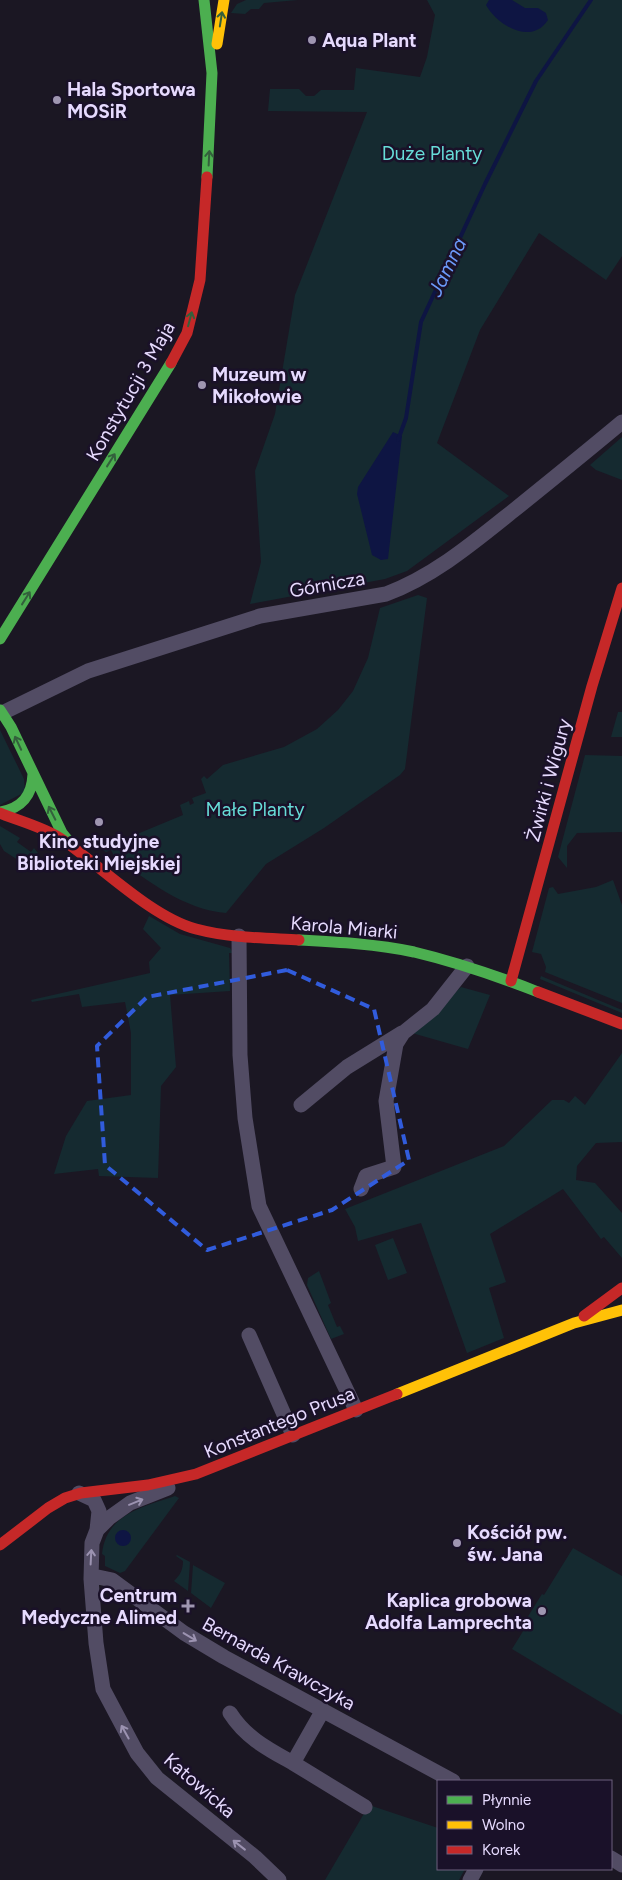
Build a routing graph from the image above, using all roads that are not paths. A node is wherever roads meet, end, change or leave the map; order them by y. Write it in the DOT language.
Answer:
graph roads {
  1 [pos="204,0"];
  2 [pos="213,0"];
  3 [pos="222,0"];
  4 [pos="212,74"];
  5 [pos="622,422"];
  6 [pos="622,588"];
  7 [pos="0,640"];
  8 [pos="1,712"];
  9 [pos="33,774"];
  10 [pos="0,812"];
  11 [pos="76,850"];
  12 [pos="239,936"];
  13 [pos="467,966"];
  14 [pos="511,981"];
  15 [pos="622,1024"];
  16 [pos="403,1032"];
  17 [pos="301,1105"];
  18 [pos="361,1189"];
  19 [pos="622,1288"];
  20 [pos="622,1310"];
  21 [pos="574,1323"];
  22 [pos="248,1335"];
  23 [pos="356,1410"];
  24 [pos="293,1435"];
  25 [pos="183,1478"];
  26 [pos="78,1493"];
  27 [pos="97,1530"];
  28 [pos="0,1545"];
  29 [pos="91,1579"];
  30 [pos="322,1710"];
  31 [pos="230,1713"];
  32 [pos="293,1763"];
  33 [pos="451,1780"];
  34 [pos="365,1807"];
  35 [pos="279,1880"];
  1 -- 4 [label="street, Konstytucji 3 Maja"];
  2 -- 3 [label="street"];
  4 -- 3 [label="street, Konstytucji 3 Maja, one-way"];
  7 -- 4 [label="street, Konstytucji 3 Maja, one-way"];
  5 -- 8 [label="street, Górnicza"];
  6 -- 14 [label="street, Żwirki i Wigury"];
  9 -- 8 [label="street, Karola Miarki, one-way"];
  9 -- 10 [label="street"];
  11 -- 9 [label="street, Karola Miarki, one-way"];
  10 -- 11 [label="street, Karola Miarki"];
  11 -- 12 [label="street, Karola Miarki"];
  12 -- 13 [label="street, Karola Miarki"];
  12 -- 23 [label="street"];
  13 -- 14 [label="street, Karola Miarki"];
  13 -- 16 [label="street"];
  14 -- 15 [label="street, Karola Miarki"];
  16 -- 17 [label="street"];
  16 -- 18 [label="street"];
  19 -- 21 [label="street, Konstantego Prusa"];
  20 -- 21 [label="street, Konstantego Prusa"];
  21 -- 23 [label="street, Konstantego Prusa"];
  22 -- 24 [label="street"];
  23 -- 24 [label="street, Konstantego Prusa"];
  24 -- 25 [label="street, Konstantego Prusa"];
  25 -- 26 [label="street, Konstantego Prusa"];
  27 -- 25 [label="street, one-way"];
  26 -- 27 [label="street, Katowicka"];
  26 -- 28 [label="street, Konstantego Prusa"];
  29 -- 27 [label="street, Katowicka, one-way"];
  29 -- 30 [label="street, Bernarda Krawczyka, one-way"];
  35 -- 29 [label="street, Katowicka, one-way"];
  30 -- 32 [label="street"];
  30 -- 33 [label="street, Bernarda Krawczyka"];
  31 -- 32 [label="street"];
  32 -- 34 [label="street"];
}
